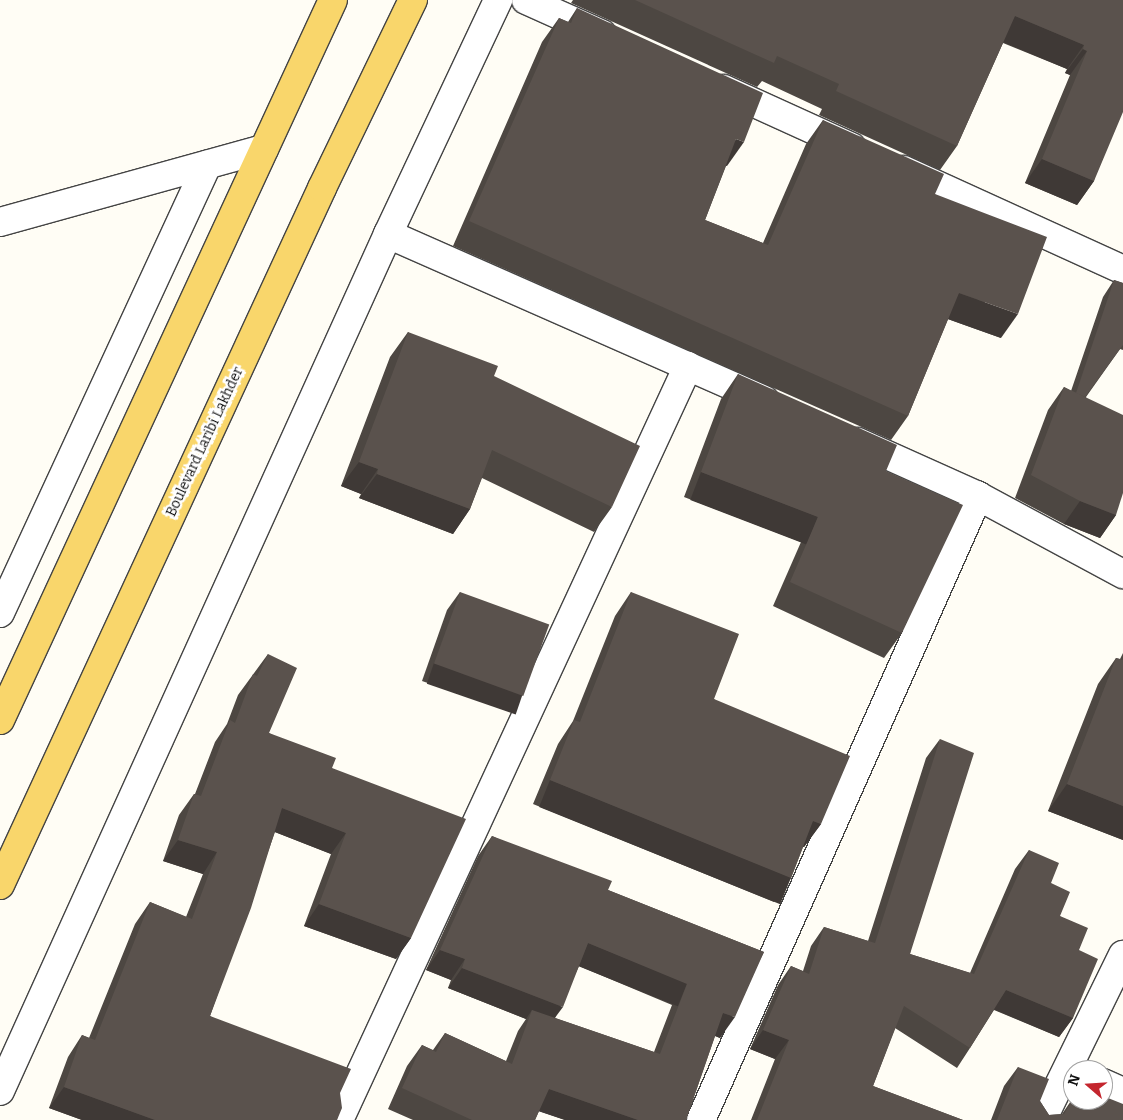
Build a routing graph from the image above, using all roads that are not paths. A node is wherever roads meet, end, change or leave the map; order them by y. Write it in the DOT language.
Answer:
graph roads {
  1 [pos="333,0"];
  2 [pos="413,0"];
  3 [pos="498,0"];
  4 [pos="526,0"];
  5 [pos="626,45"];
  6 [pos="698,78"];
  7 [pos="264,149"];
  8 [pos="207,165"];
  9 [pos="0,222"];
  10 [pos="388,234"];
  11 [pos="1123,270"];
  12 [pos="688,366"];
  13 [pos="788,411"];
  14 [pos="833,431"];
  15 [pos="978,496"];
  16 [pos="1123,574"];
  17 [pos="0,613"];
  18 [pos="0,720"];
  19 [pos="0,885"];
  20 [pos="1123,955"];
  21 [pos="1075,1060"];
  22 [pos="1063,1083"];
  23 [pos="0,1091"];
  24 [pos="339,1120"];
  25 [pos="701,1120"];
  26 [pos="1042,1120"];
  1 -- 7 [label="main road"];
  2 -- 19 [label="main road, Boulevard Laribi Lakhder"];
  3 -- 10 [label="street"];
  4 -- 5 [label="street"];
  6 -- 11 [label="street"];
  7 -- 8 [label="street"];
  7 -- 18 [label="main road"];
  8 -- 9 [label="street"];
  8 -- 17 [label="street"];
  10 -- 12 [label="street"];
  10 -- 23 [label="street"];
  12 -- 13 [label="street"];
  12 -- 24 [label="street"];
  14 -- 15 [label="street"];
  15 -- 16 [label="street"];
  15 -- 25 [label="street"];
  20 -- 21 [label="street"];
  22 -- 26 [label="street"];
}
